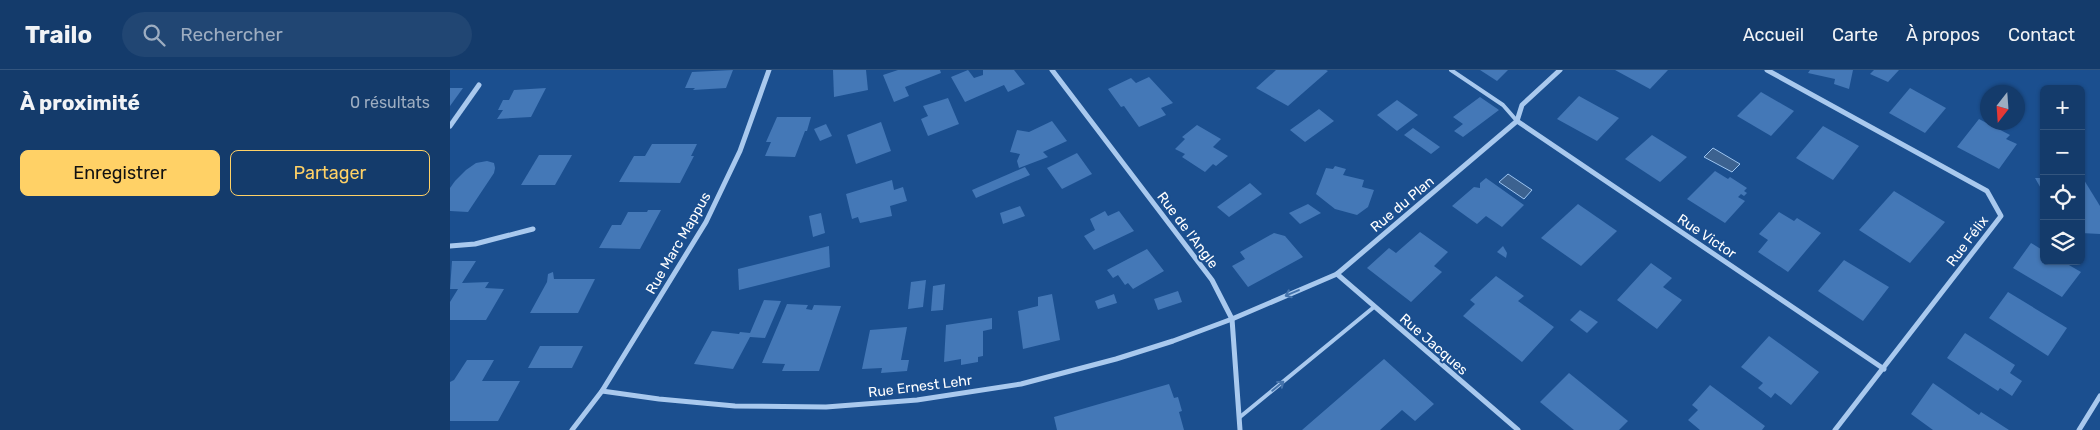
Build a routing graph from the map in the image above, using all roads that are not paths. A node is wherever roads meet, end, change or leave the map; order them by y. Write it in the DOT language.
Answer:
graph roads {
  1 [pos="769,70"];
  2 [pos="1052,70"];
  3 [pos="1451,70"];
  4 [pos="1560,70"];
  5 [pos="1767,70"];
  6 [pos="479,85"];
  7 [pos="1517,121"];
  8 [pos="450,126"];
  9 [pos="533,229"];
  10 [pos="450,246"];
  11 [pos="1337,274"];
  12 [pos="1374,307"];
  13 [pos="1232,319"];
  14 [pos="1884,369"];
  15 [pos="602,391"];
  16 [pos="2100,396"];
  17 [pos="1240,417"];
  18 [pos="572,430"];
  19 [pos="1240,430"];
  20 [pos="1518,430"];
  21 [pos="1835,430"];
  22 [pos="2079,430"];
  1 -- 15 [label="street, Rue Marc Mappus"];
  2 -- 13 [label="street, Rue de l'Angle"];
  3 -- 7 [label="lane"];
  4 -- 7 [label="street, Rue du Plan"];
  5 -- 14 [label="street, Rue Félix"];
  6 -- 8 [label="street"];
  7 -- 11 [label="street, Rue du Plan"];
  7 -- 14 [label="street, Rue Victor"];
  9 -- 10 [label="street"];
  11 -- 12 [label="street, Rue Jacques"];
  11 -- 13 [label="street, Rue du Plan, one-way"];
  17 -- 12 [label="lane, one-way"];
  12 -- 20 [label="street, Rue Jacques"];
  13 -- 15 [label="street, Rue Ernest Lehr"];
  13 -- 17 [label="street, Rue de l'Angle"];
  14 -- 21 [label="street, Rue Félix"];
  15 -- 18 [label="street, Rue Marc Mappus"];
  16 -- 22 [label="street"];
  17 -- 19 [label="street, Rue de l'Angle"];
}
